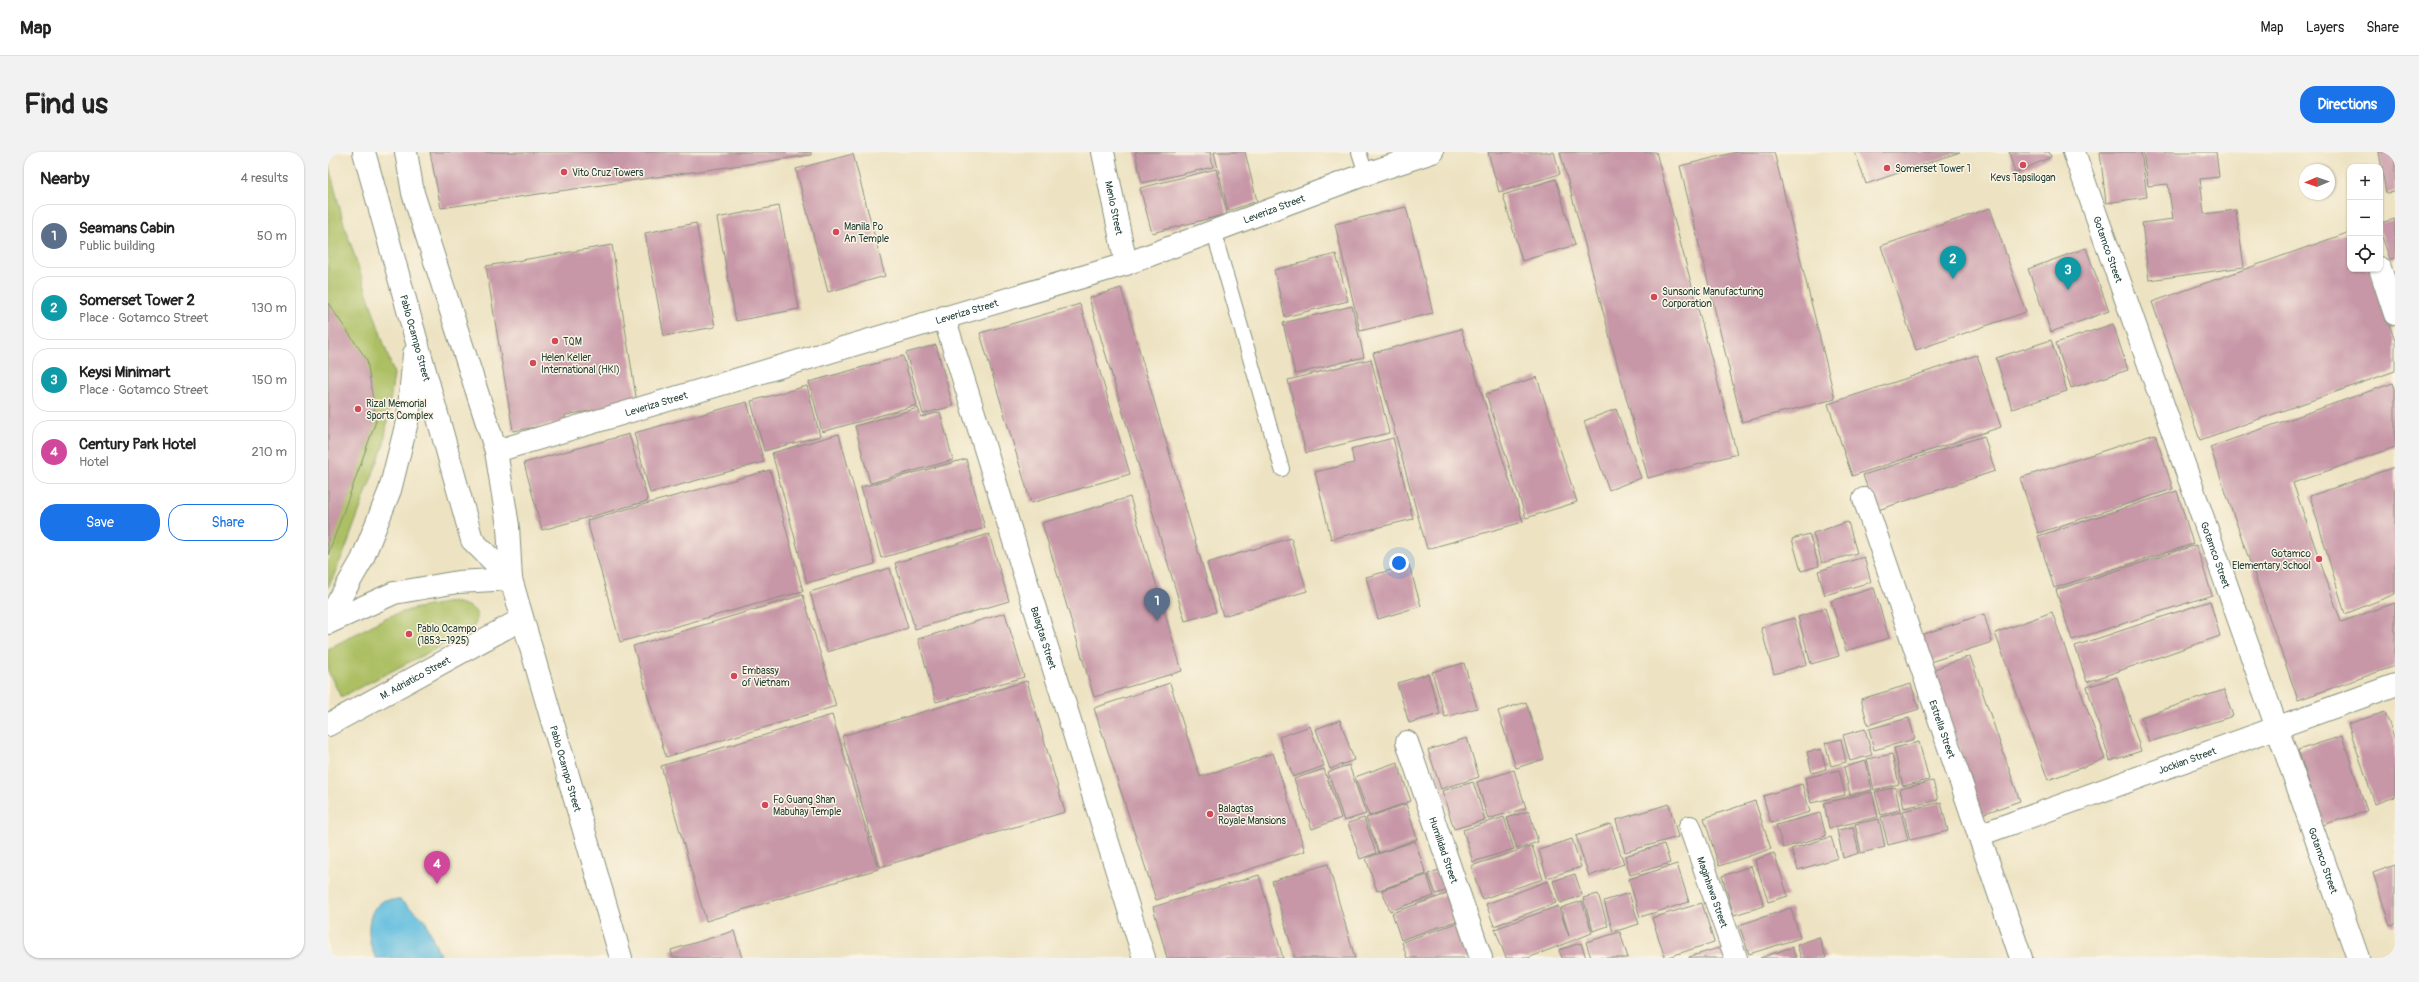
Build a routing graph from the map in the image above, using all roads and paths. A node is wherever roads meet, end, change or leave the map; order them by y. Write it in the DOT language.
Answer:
graph roads {
  1 [pos="364,152"];
  2 [pos="406,152"];
  3 [pos="1103,152"];
  4 [pos="1360,152"];
  5 [pos="1432,152"];
  6 [pos="2074,152"];
  7 [pos="1366,174"];
  8 [pos="1213,230"];
  9 [pos="1126,264"];
  10 [pos="2381,272"];
  11 [pos="2395,314"];
  12 [pos="944,316"];
  13 [pos="415,343"];
  14 [pos="496,451"];
  15 [pos="1282,469"];
  16 [pos="1864,499"];
  17 [pos="511,579"];
  18 [pos="328,619"];
  19 [pos="522,619"];
  20 [pos="328,623"];
  21 [pos="2395,685"];
  22 [pos="328,725"];
  23 [pos="2276,727"];
  24 [pos="1407,742"];
  25 [pos="1690,827"];
  26 [pos="1979,835"];
  27 [pos="621,958"];
  28 [pos="1144,958"];
  29 [pos="1481,958"];
  30 [pos="1736,958"];
  31 [pos="2021,958"];
  32 [pos="2358,958"];
  1 -- 13 [label="street, Pablo Ocampo Street"];
  2 -- 14 [label="street, Pablo Ocampo Street"];
  3 -- 9 [label="street, Menlo Street"];
  4 -- 7 [label="lane"];
  5 -- 7 [label="street, Leveriza Street"];
  6 -- 23 [label="street, Gotamco Street"];
  7 -- 8 [label="street, Leveriza Street"];
  8 -- 9 [label="street, Leveriza Street"];
  8 -- 15 [label="lane"];
  9 -- 12 [label="street, Leveriza Street"];
  10 -- 11 [label="street"];
  12 -- 14 [label="street, Leveriza Street"];
  12 -- 28 [label="street, Balagtas Street"];
  13 -- 17 [label="street, Pablo Ocampo Street"];
  13 -- 18 [label="street"];
  14 -- 17 [label="street, Pablo Ocampo Street"];
  16 -- 26 [label="street, Estrella Street"];
  17 -- 19 [label="street, Pablo Ocampo Street"];
  17 -- 20 [label="street"];
  19 -- 22 [label="street, M. Adriatico Street"];
  19 -- 27 [label="street, Pablo Ocampo Street"];
  21 -- 23 [label="street, Jockian Street"];
  23 -- 26 [label="street, Jockian Street"];
  23 -- 32 [label="street, Gotamco Street"];
  24 -- 29 [label="street, Humilidad Street"];
  25 -- 30 [label="street, Maginhawa Street"];
  26 -- 31 [label="street, Estrella Street"];
}
